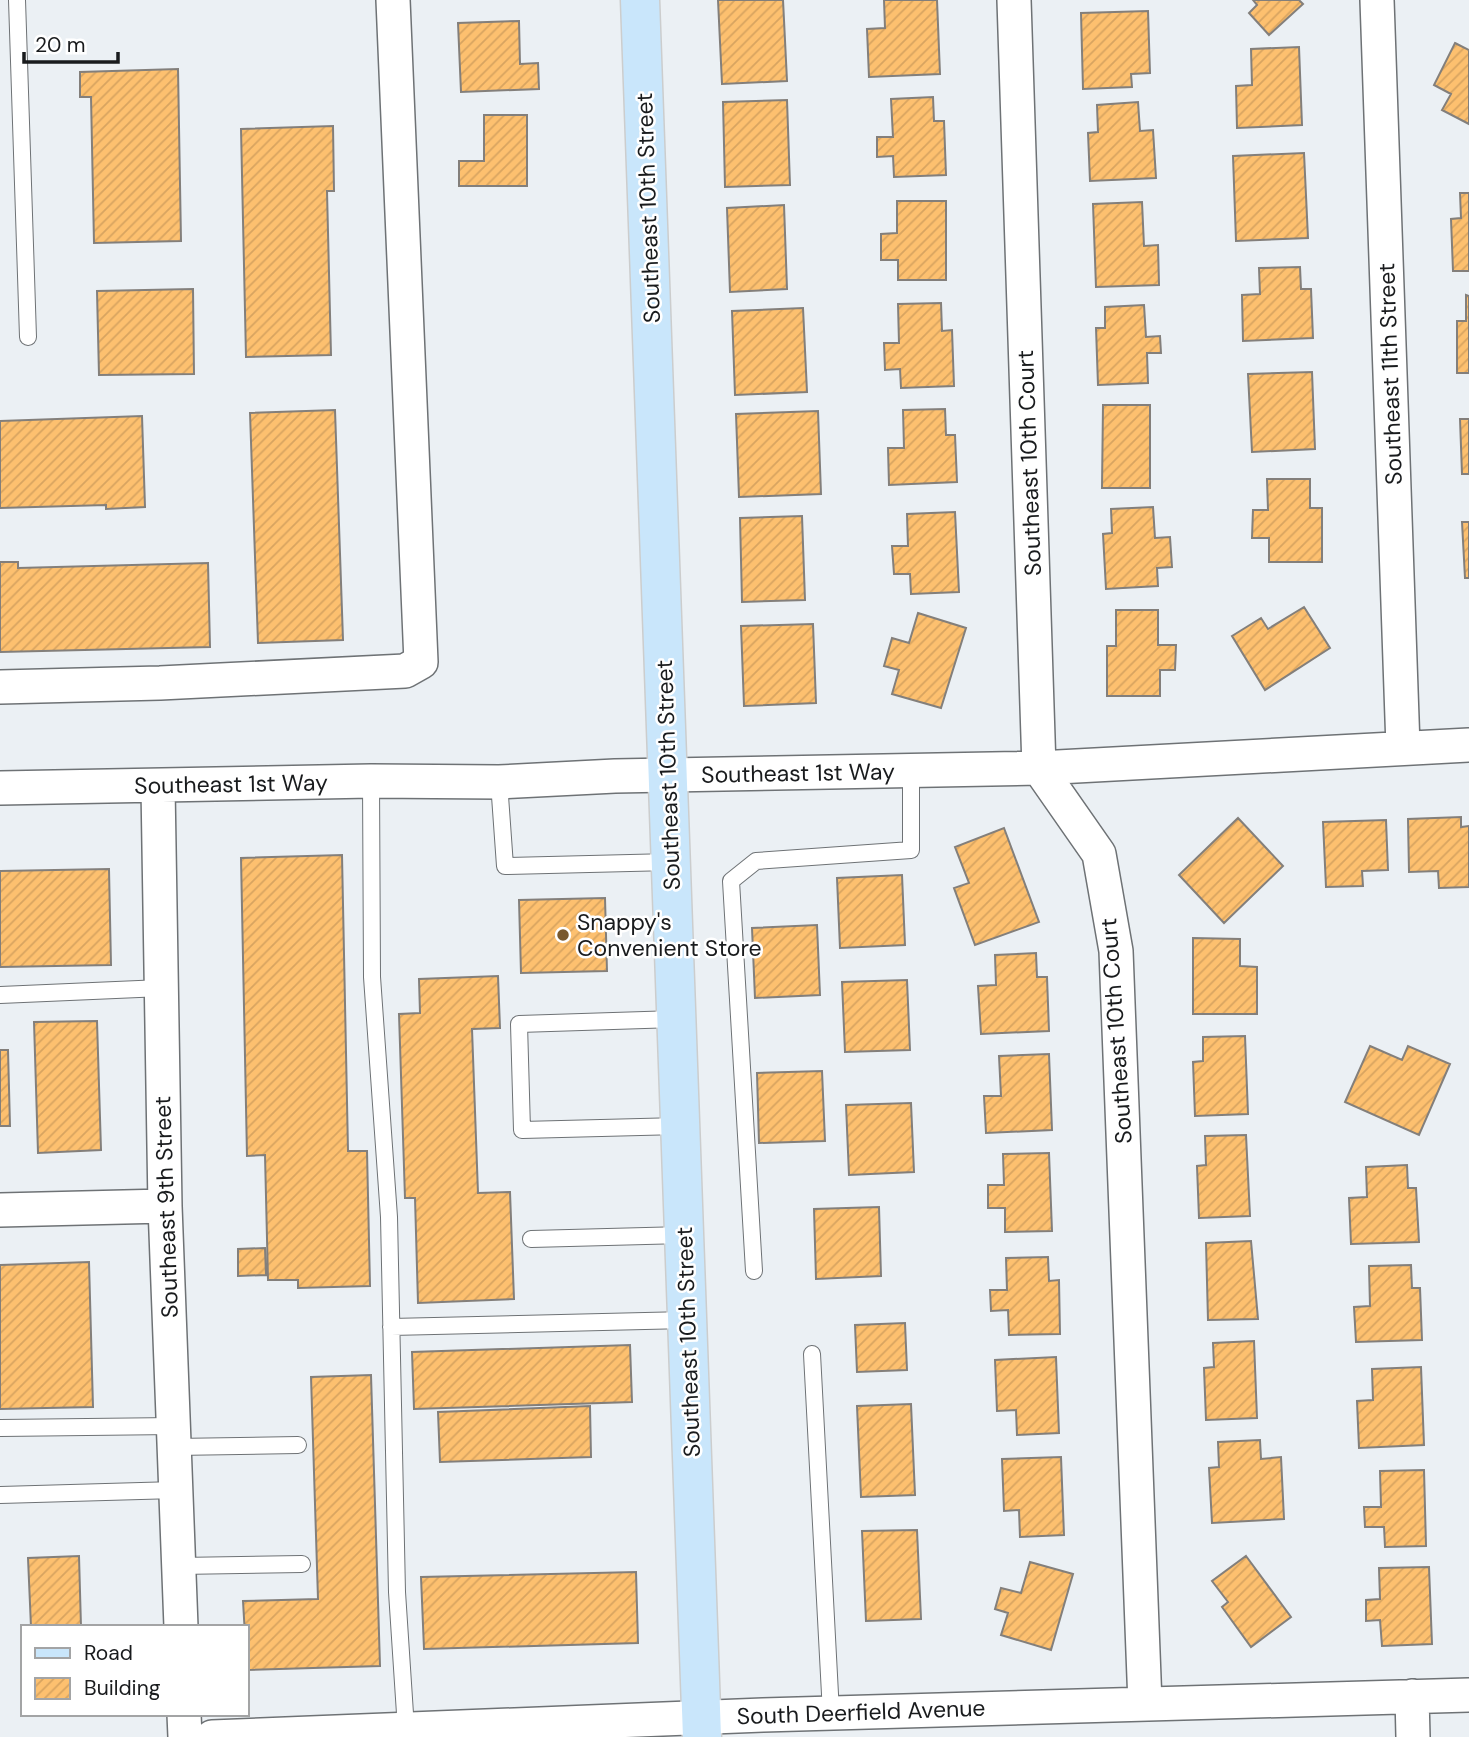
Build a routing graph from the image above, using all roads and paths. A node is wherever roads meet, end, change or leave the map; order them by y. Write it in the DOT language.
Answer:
graph roads {
  1 [pos="17,0"];
  2 [pos="393,0"];
  3 [pos="640,0"];
  4 [pos="1014,0"];
  5 [pos="1377,0"];
  6 [pos="28,337"];
  7 [pos="0,687"];
  8 [pos="1469,745"];
  9 [pos="1403,747"];
  10 [pos="1039,768"];
  11 [pos="911,771"];
  12 [pos="667,775"];
  13 [pos="371,781"];
  14 [pos="499,782"];
  15 [pos="158,787"];
  16 [pos="0,788"];
  17 [pos="671,862"];
  18 [pos="162,988"];
  19 [pos="0,995"];
  20 [pos="676,1019"];
  21 [pos="680,1126"];
  22 [pos="165,1206"];
  23 [pos="0,1210"];
  24 [pos="684,1235"];
  25 [pos="531,1239"];
  26 [pos="754,1271"];
  27 [pos="687,1320"];
  28 [pos="391,1327"];
  29 [pos="813,1354"];
  30 [pos="0,1428"];
  31 [pos="174,1436"];
  32 [pos="298,1445"];
  33 [pos="176,1490"];
  34 [pos="0,1495"];
  35 [pos="302,1564"];
  36 [pos="179,1566"];
  37 [pos="181,1625"];
  38 [pos="1469,1695"];
  39 [pos="1412,1696"];
  40 [pos="1145,1703"];
  41 [pos="831,1713"];
  42 [pos="184,1716"];
  43 [pos="701,1728"];
  44 [pos="406,1729"];
  45 [pos="247,1736"];
  46 [pos="185,1737"];
  47 [pos="212,1737"];
  48 [pos="1413,1737"];
  1 -- 6 [label="lane"];
  2 -- 7 [label="street"];
  3 -- 12 [label="main road, Southeast 10th Street"];
  4 -- 10 [label="street, Southeast 10th Court"];
  5 -- 9 [label="street, Southeast 11th Street"];
  8 -- 9 [label="street, Southeast 1st Way"];
  9 -- 10 [label="street, Southeast 1st Way"];
  10 -- 11 [label="street, Southeast 1st Way"];
  10 -- 40 [label="street, Southeast 10th Court"];
  11 -- 12 [label="street, Southeast 1st Way"];
  11 -- 26 [label="lane"];
  12 -- 14 [label="street, Southeast 1st Way"];
  12 -- 17 [label="main road, Southeast 10th Street"];
  13 -- 14 [label="street, Southeast 1st Way"];
  13 -- 15 [label="street, Southeast 1st Way"];
  13 -- 28 [label="lane"];
  14 -- 17 [label="lane"];
  15 -- 16 [label="street, Southeast 1st Way"];
  15 -- 18 [label="street, Southeast 9th Street"];
  17 -- 20 [label="main road, Southeast 10th Street"];
  18 -- 19 [label="lane"];
  18 -- 22 [label="street, Southeast 9th Street"];
  20 -- 21 [label="main road, Southeast 10th Street"];
  20 -- 21 [label="lane"];
  21 -- 24 [label="main road, Southeast 10th Street"];
  22 -- 23 [label="street"];
  22 -- 31 [label="street, Southeast 9th Street"];
  24 -- 25 [label="lane"];
  24 -- 27 [label="main road, Southeast 10th Street"];
  27 -- 28 [label="lane"];
  27 -- 43 [label="main road, Southeast 10th Street"];
  28 -- 44 [label="lane"];
  29 -- 41 [label="lane"];
  30 -- 31 [label="lane"];
  31 -- 32 [label="lane"];
  31 -- 33 [label="street, Southeast 9th Street"];
  33 -- 34 [label="lane"];
  33 -- 36 [label="street, Southeast 9th Street"];
  35 -- 36 [label="lane"];
  36 -- 37 [label="street, Southeast 9th Street"];
  38 -- 39 [label="street, South Deerfield Avenue"];
  39 -- 40 [label="street, South Deerfield Avenue"];
  39 -- 48 [label="street"];
  40 -- 41 [label="street, South Deerfield Avenue"];
  41 -- 43 [label="street, South Deerfield Avenue"];
  42 -- 46 [label="street"];
  43 -- 44 [label="street, South Deerfield Avenue"];
  44 -- 45 [label="street, South Deerfield Avenue"];
  45 -- 47 [label="street, South Deerfield Avenue"];
}
